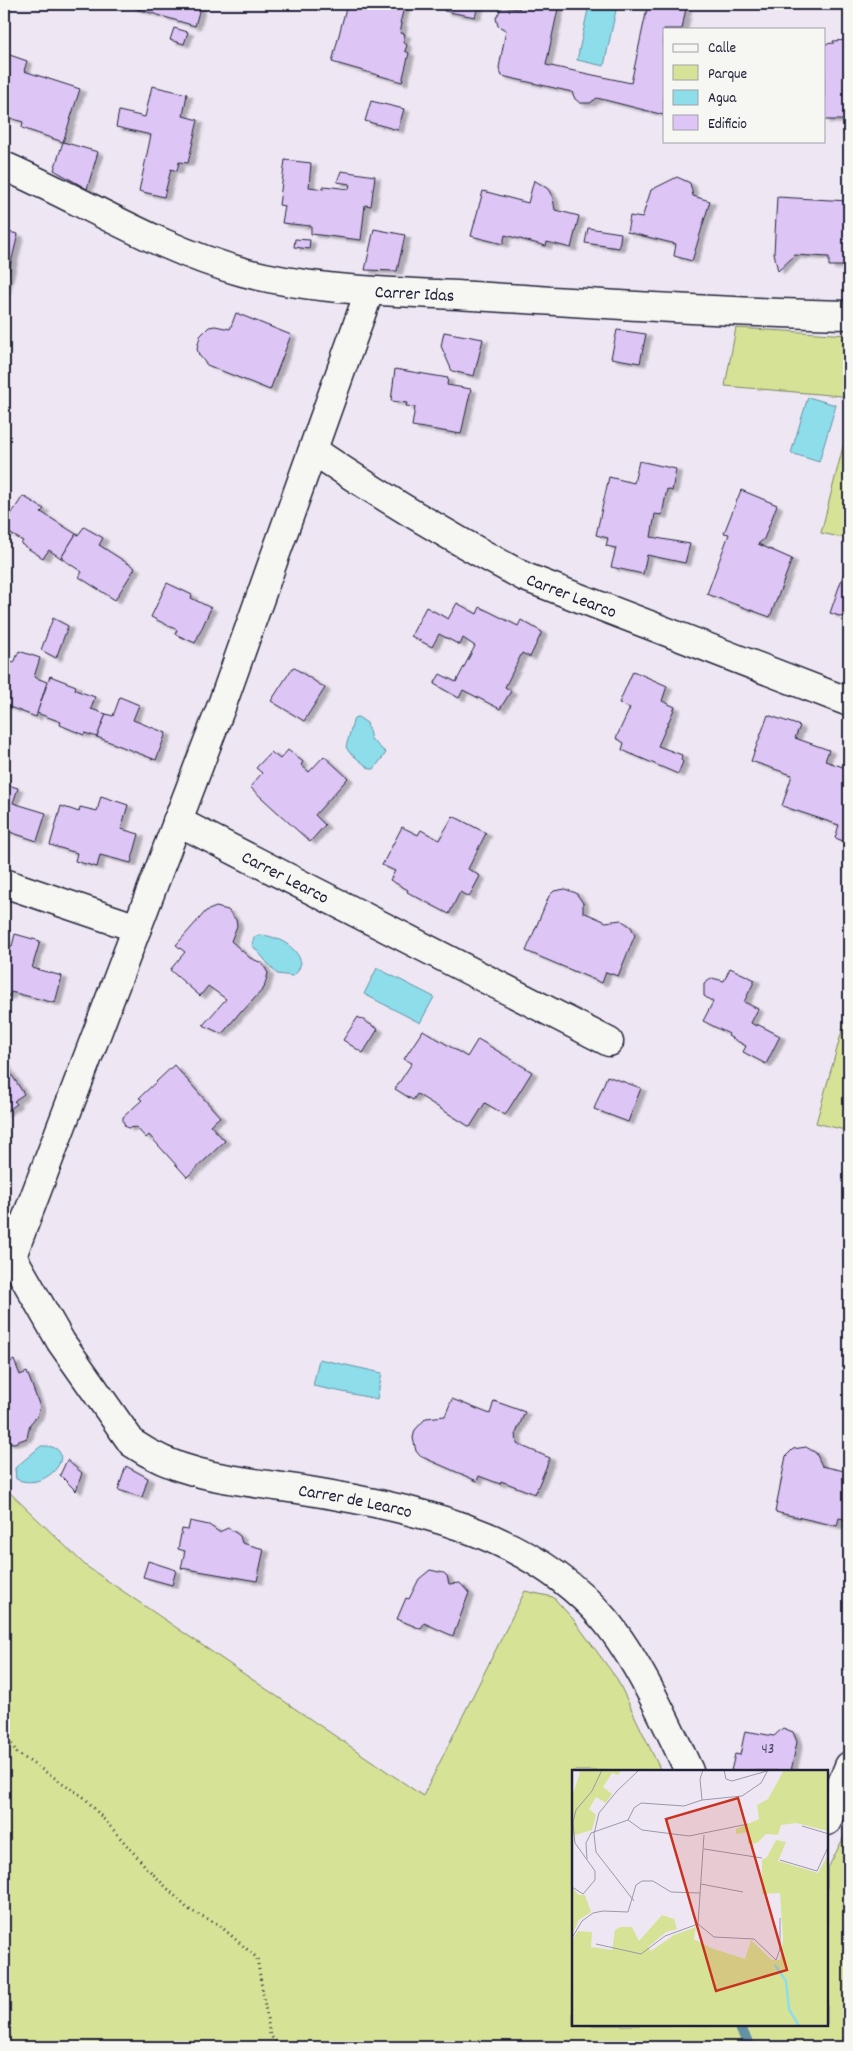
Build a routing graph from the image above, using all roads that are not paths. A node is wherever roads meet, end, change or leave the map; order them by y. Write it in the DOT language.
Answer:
graph roads {
  1 [pos="4,166"];
  2 [pos="369,292"];
  3 [pos="849,316"];
  4 [pos="314,451"];
  5 [pos="849,702"];
  6 [pos="177,822"];
  7 [pos="4,883"];
  8 [pos="137,928"];
  9 [pos="609,1042"];
  10 [pos="8,1256"];
  11 [pos="849,1766"];
  12 [pos="689,1770"];
  13 [pos="828,1818"];
  1 -- 2 [label="street, Carrer Idas"];
  2 -- 3 [label="street, Carrer Idas"];
  2 -- 4 [label="street"];
  4 -- 5 [label="street, Carrer Learco"];
  4 -- 6 [label="street"];
  6 -- 8 [label="street"];
  6 -- 9 [label="street, Carrer Learco"];
  7 -- 8 [label="street"];
  8 -- 10 [label="street"];
  10 -- 12 [label="street, Carrer de Learco"];
  11 -- 13 [label="street"];
}
